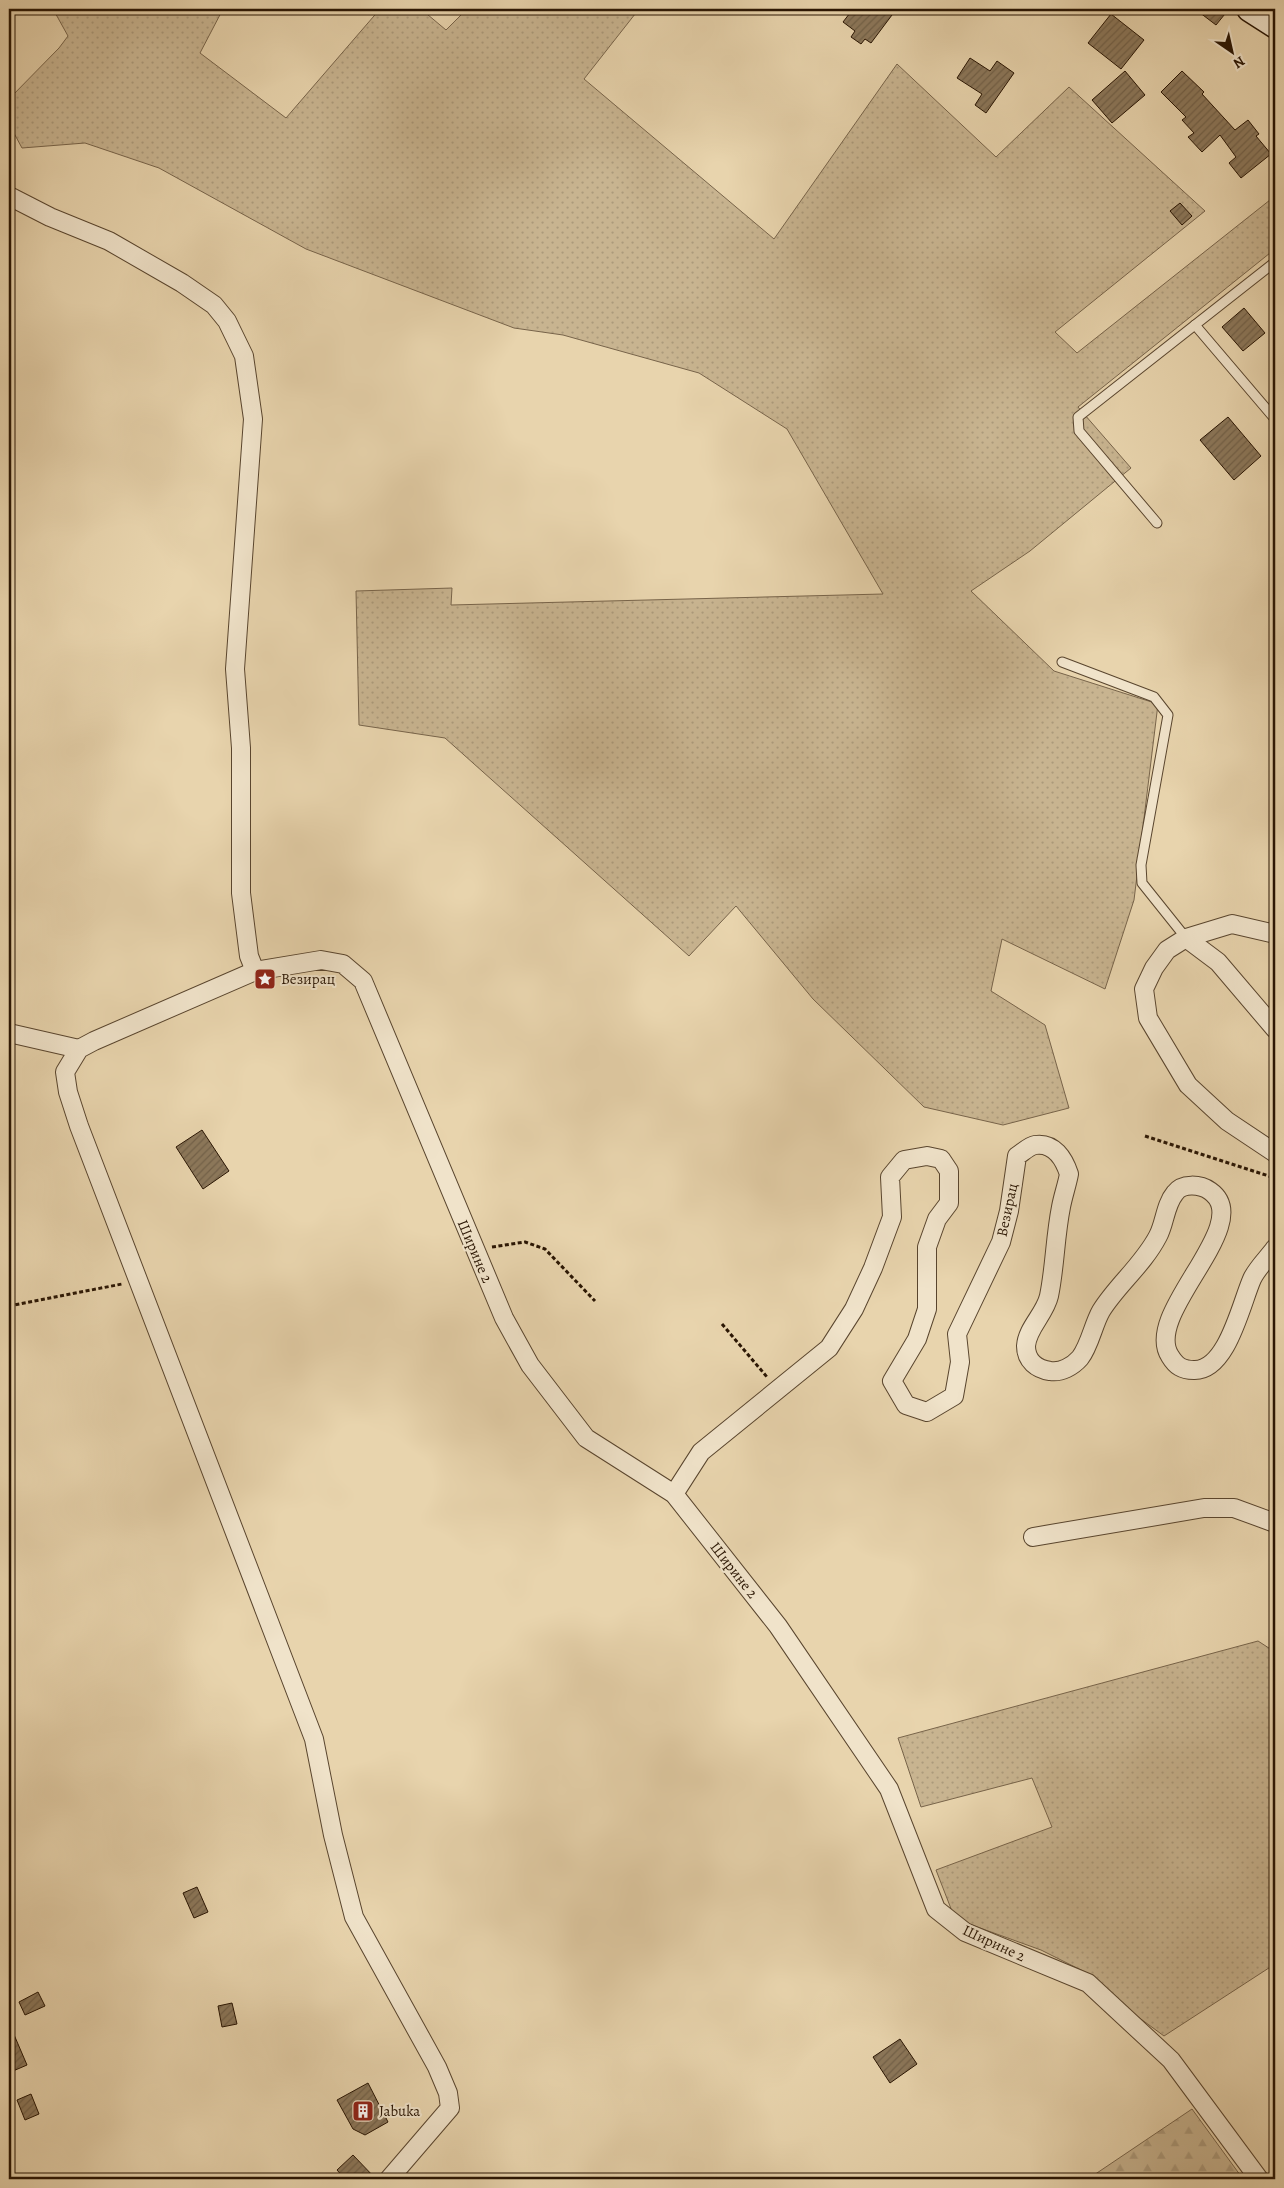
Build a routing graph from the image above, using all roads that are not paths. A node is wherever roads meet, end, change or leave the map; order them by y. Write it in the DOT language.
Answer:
graph roads {
  1 [pos="1250,9"];
  2 [pos="1275,25"];
  3 [pos="9,196"];
  4 [pos="1275,262"];
  5 [pos="1195,325"];
  6 [pos="1275,419"];
  7 [pos="1157,523"];
  8 [pos="1062,662"];
  9 [pos="1275,934"];
  10 [pos="1186,938"];
  11 [pos="255,971"];
  12 [pos="1275,1029"];
  13 [pos="9,1034"];
  14 [pos="79,1049"];
  15 [pos="1275,1153"];
  16 [pos="1275,1248"];
  17 [pos="674,1494"];
  18 [pos="1275,1522"];
  19 [pos="1033,1538"];
  20 [pos="389,2179"];
  21 [pos="1259,2179"];
  1 -- 2 [label="street"];
  3 -- 11 [label="street"];
  4 -- 5 [label="lane"];
  5 -- 6 [label="lane"];
  5 -- 7 [label="lane"];
  8 -- 10 [label="lane"];
  9 -- 10 [label="street"];
  10 -- 12 [label="street"];
  10 -- 15 [label="street"];
  11 -- 14 [label="street, Ширине 2"];
  11 -- 17 [label="street, Ширине 2"];
  13 -- 14 [label="street"];
  14 -- 20 [label="street"];
  16 -- 17 [label="street, Везирац"];
  17 -- 21 [label="street, Ширине 2"];
  18 -- 19 [label="street"];
}
